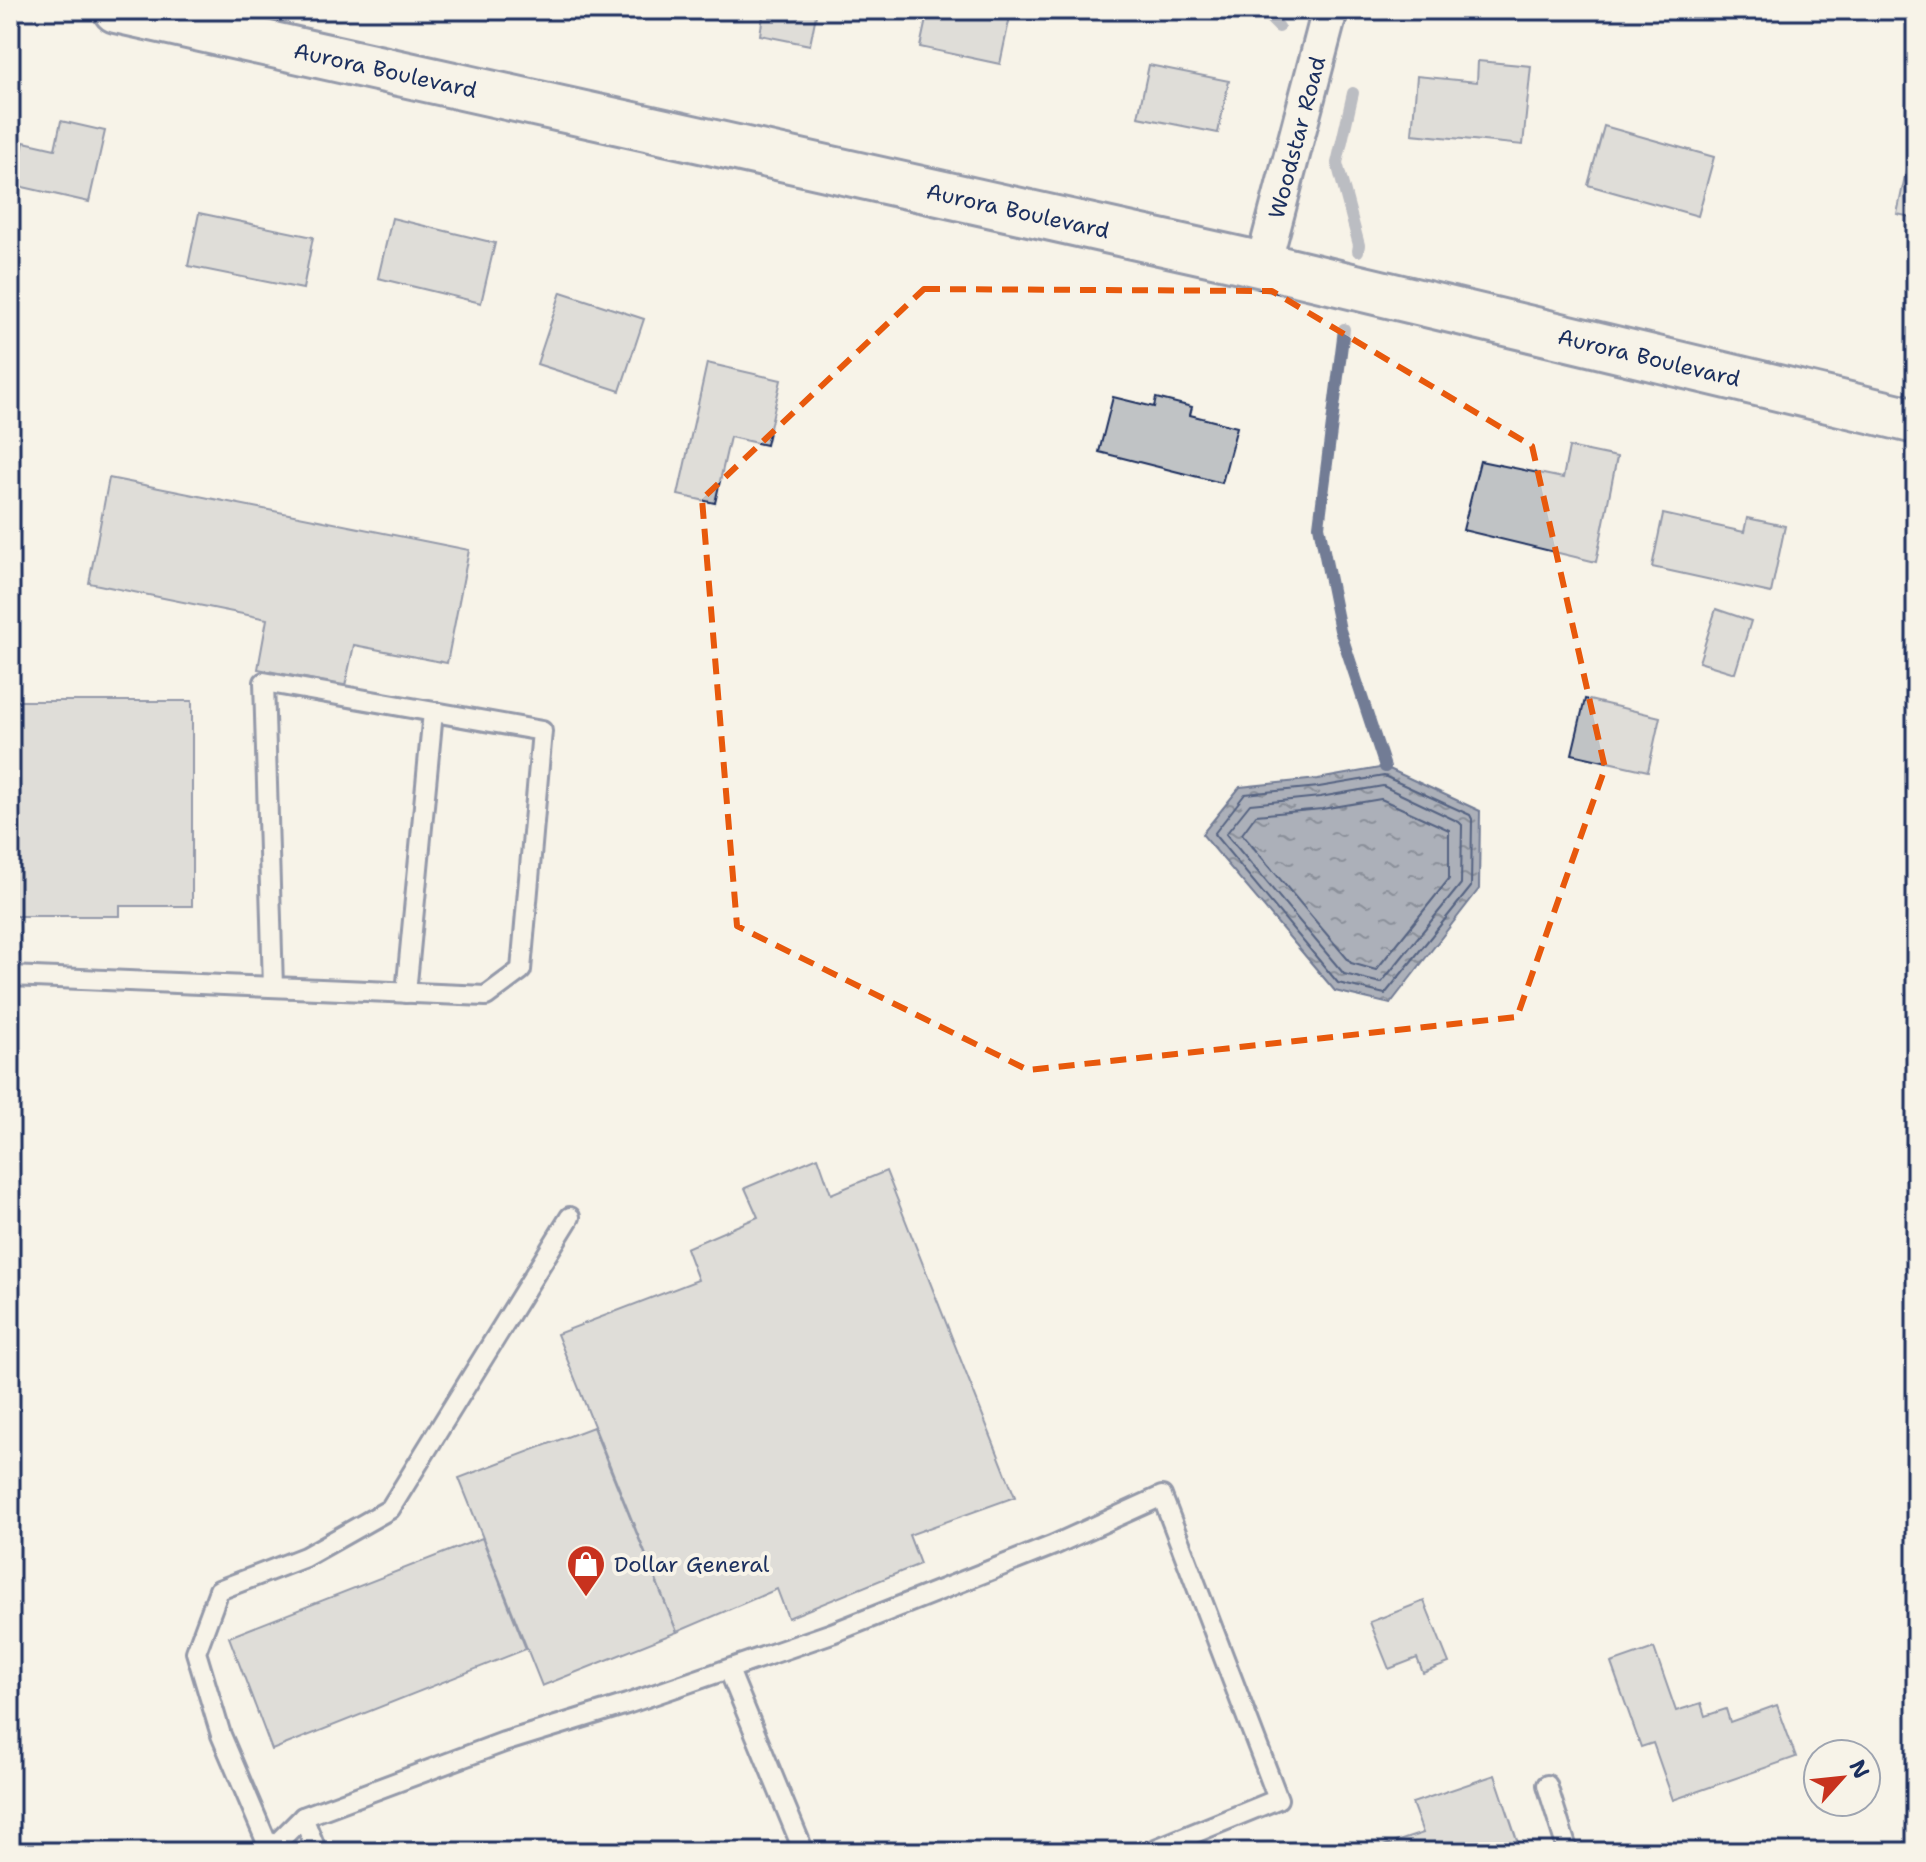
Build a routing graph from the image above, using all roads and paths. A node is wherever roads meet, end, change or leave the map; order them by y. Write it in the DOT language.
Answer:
graph roads {
  1 [pos="116,10"];
  2 [pos="1330,10"];
  3 [pos="1263,265"];
  4 [pos="1916,421"];
  5 [pos="433,712"];
  6 [pos="10,976"];
  7 [pos="273,987"];
  8 [pos="406,993"];
  9 [pos="570,1217"];
  10 [pos="729,1670"];
  11 [pos="1547,1785"];
  12 [pos="303,1817"];
  13 [pos="269,1851"];
  14 [pos="317,1852"];
  15 [pos="804,1852"];
  16 [pos="1148,1852"];
  17 [pos="1568,1852"];
  1 -- 3 [label="street, Aurora Boulevard"];
  2 -- 3 [label="street, Woodstar Road"];
  3 -- 4 [label="street, Aurora Boulevard"];
  5 -- 7 [label="lane"];
  5 -- 8 [label="lane"];
  5 -- 8 [label="lane"];
  6 -- 7 [label="lane"];
  7 -- 8 [label="lane"];
  9 -- 13 [label="lane"];
  10 -- 12 [label="lane"];
  10 -- 15 [label="lane"];
  10 -- 16 [label="lane"];
  11 -- 17 [label="lane"];
  12 -- 13 [label="lane"];
  12 -- 14 [label="lane"];
}
